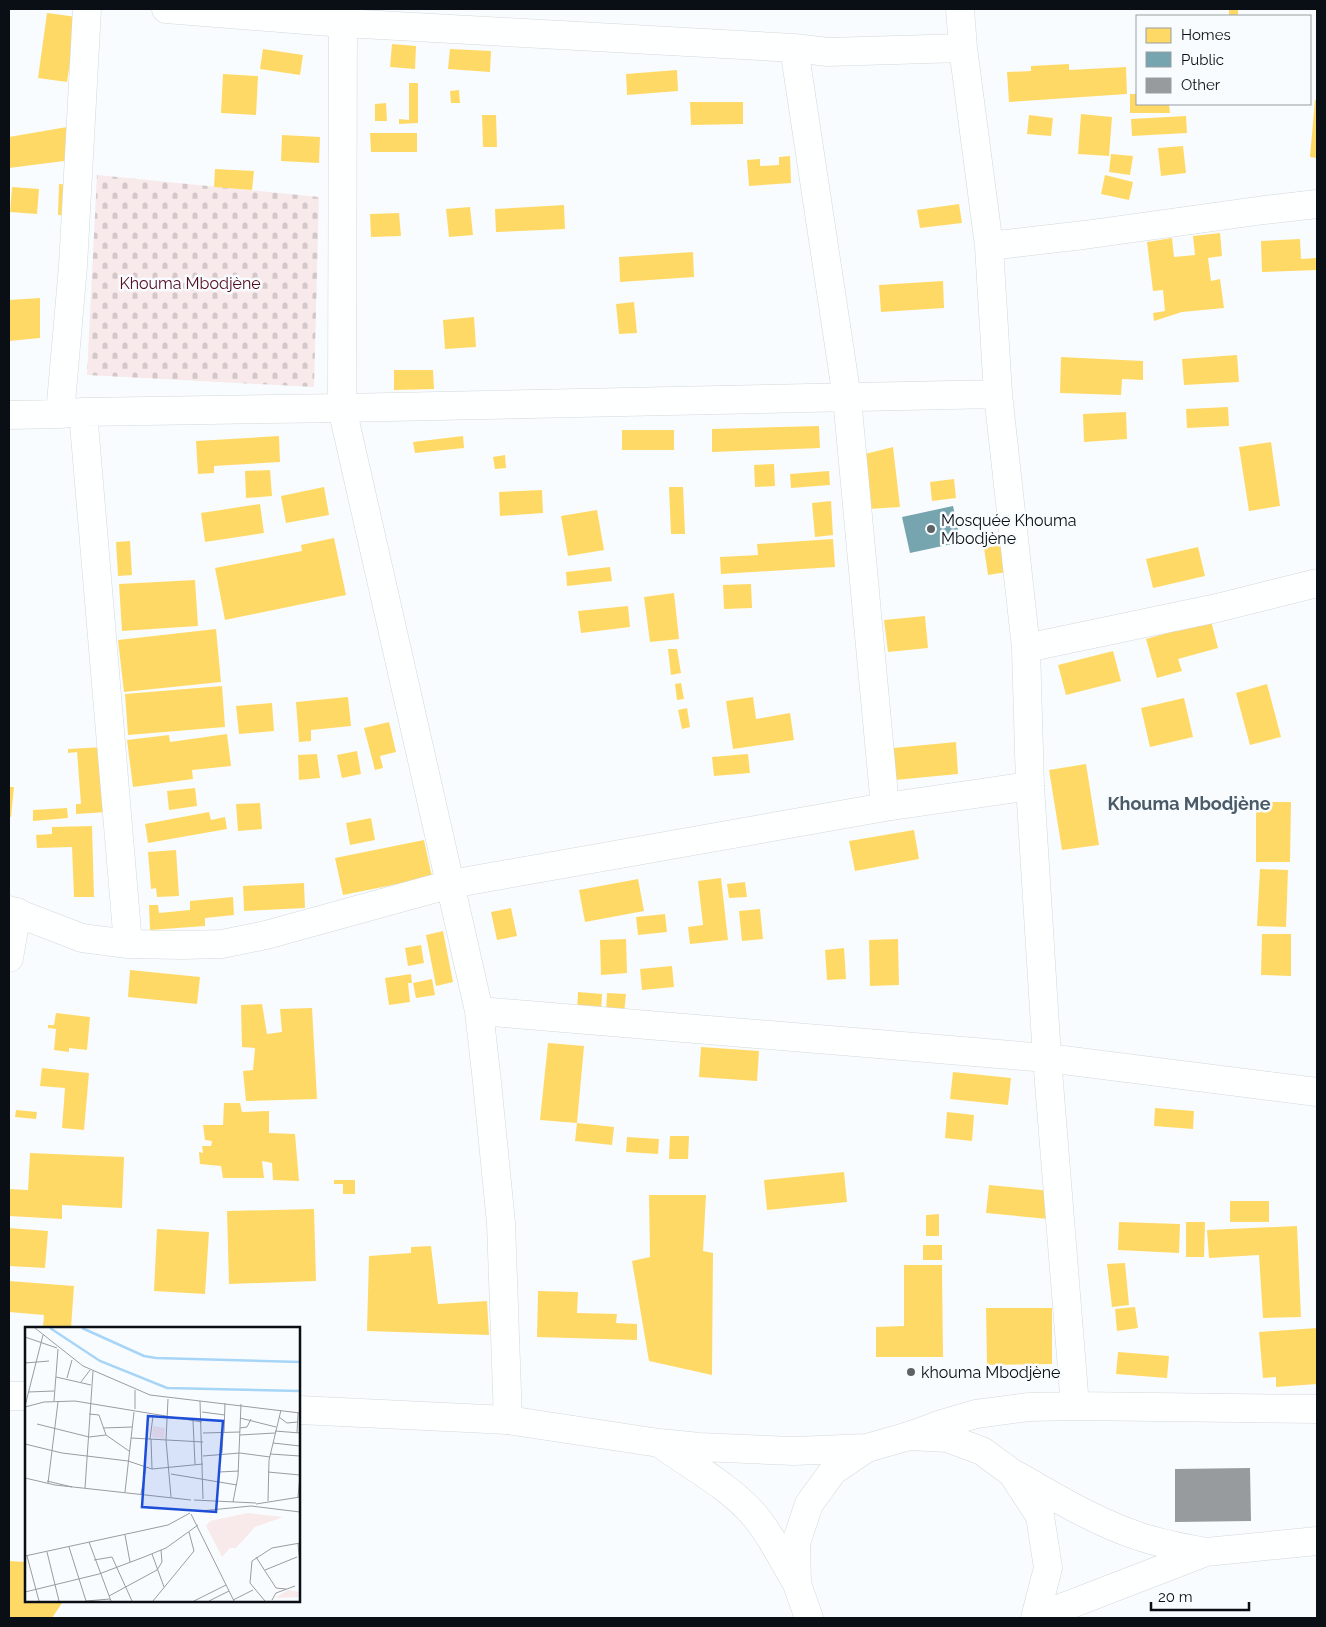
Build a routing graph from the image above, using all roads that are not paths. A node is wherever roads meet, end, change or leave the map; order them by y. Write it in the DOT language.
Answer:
graph roads {
  1 [pos="88,9"];
  2 [pos="166,9"];
  3 [pos="960,9"];
  4 [pos="343,16"];
  5 [pos="794,48"];
  6 [pos="962,48"];
  7 [pos="1317,204"];
  8 [pos="989,246"];
  9 [pos="998,394"];
  10 [pos="847,398"];
  11 [pos="342,408"];
  12 [pos="71,413"];
  13 [pos="9,415"];
  14 [pos="1317,583"];
  15 [pos="1026,648"];
  16 [pos="1030,786"];
  17 [pos="885,807"];
  18 [pos="451,884"];
  19 [pos="13,911"];
  20 [pos="128,944"];
  21 [pos="9,958"];
  22 [pos="479,1011"];
  23 [pos="1047,1058"];
  24 [pos="1317,1092"];
  25 [pos="9,1396"];
  26 [pos="25,1396"];
  27 [pos="1075,1406"];
  28 [pos="1317,1409"];
  29 [pos="300,1410"];
  30 [pos="508,1420"];
  31 [pos="909,1436"];
  32 [pos="659,1443"];
  33 [pos="867,1448"];
  34 [pos="1012,1473"];
  35 [pos="1317,1541"];
  36 [pos="1206,1552"];
  37 [pos="797,1584"];
  38 [pos="809,1618"];
  39 [pos="1035,1618"];
  1 -- 12 [label="street"];
  2 -- 4 [label="street"];
  3 -- 6 [label="street"];
  4 -- 5 [label="street"];
  4 -- 11 [label="street"];
  5 -- 6 [label="street"];
  5 -- 10 [label="street"];
  6 -- 8 [label="street"];
  7 -- 8 [label="street"];
  8 -- 9 [label="street"];
  9 -- 10 [label="street"];
  9 -- 15 [label="street"];
  10 -- 11 [label="street"];
  10 -- 17 [label="street"];
  11 -- 12 [label="street"];
  11 -- 18 [label="street"];
  12 -- 13 [label="street"];
  12 -- 20 [label="street"];
  14 -- 15 [label="street"];
  15 -- 16 [label="street"];
  16 -- 17 [label="street"];
  16 -- 23 [label="street"];
  17 -- 18 [label="street"];
  18 -- 20 [label="street"];
  18 -- 22 [label="street"];
  19 -- 20 [label="street"];
  19 -- 21 [label="street"];
  22 -- 23 [label="street"];
  22 -- 30 [label="street"];
  23 -- 24 [label="street"];
  23 -- 27 [label="street"];
  25 -- 26 [label="street"];
  27 -- 28 [label="street"];
  27 -- 31 [label="street"];
  29 -- 30 [label="street"];
  30 -- 32 [label="street"];
  31 -- 33 [label="street"];
  31 -- 34 [label="street"];
  32 -- 33 [label="street"];
  32 -- 37 [label="street"];
  33 -- 37 [label="street"];
  34 -- 36 [label="street"];
  34 -- 39 [label="street"];
  35 -- 36 [label="street"];
  36 -- 39 [label="street"];
  37 -- 38 [label="street"];
}
